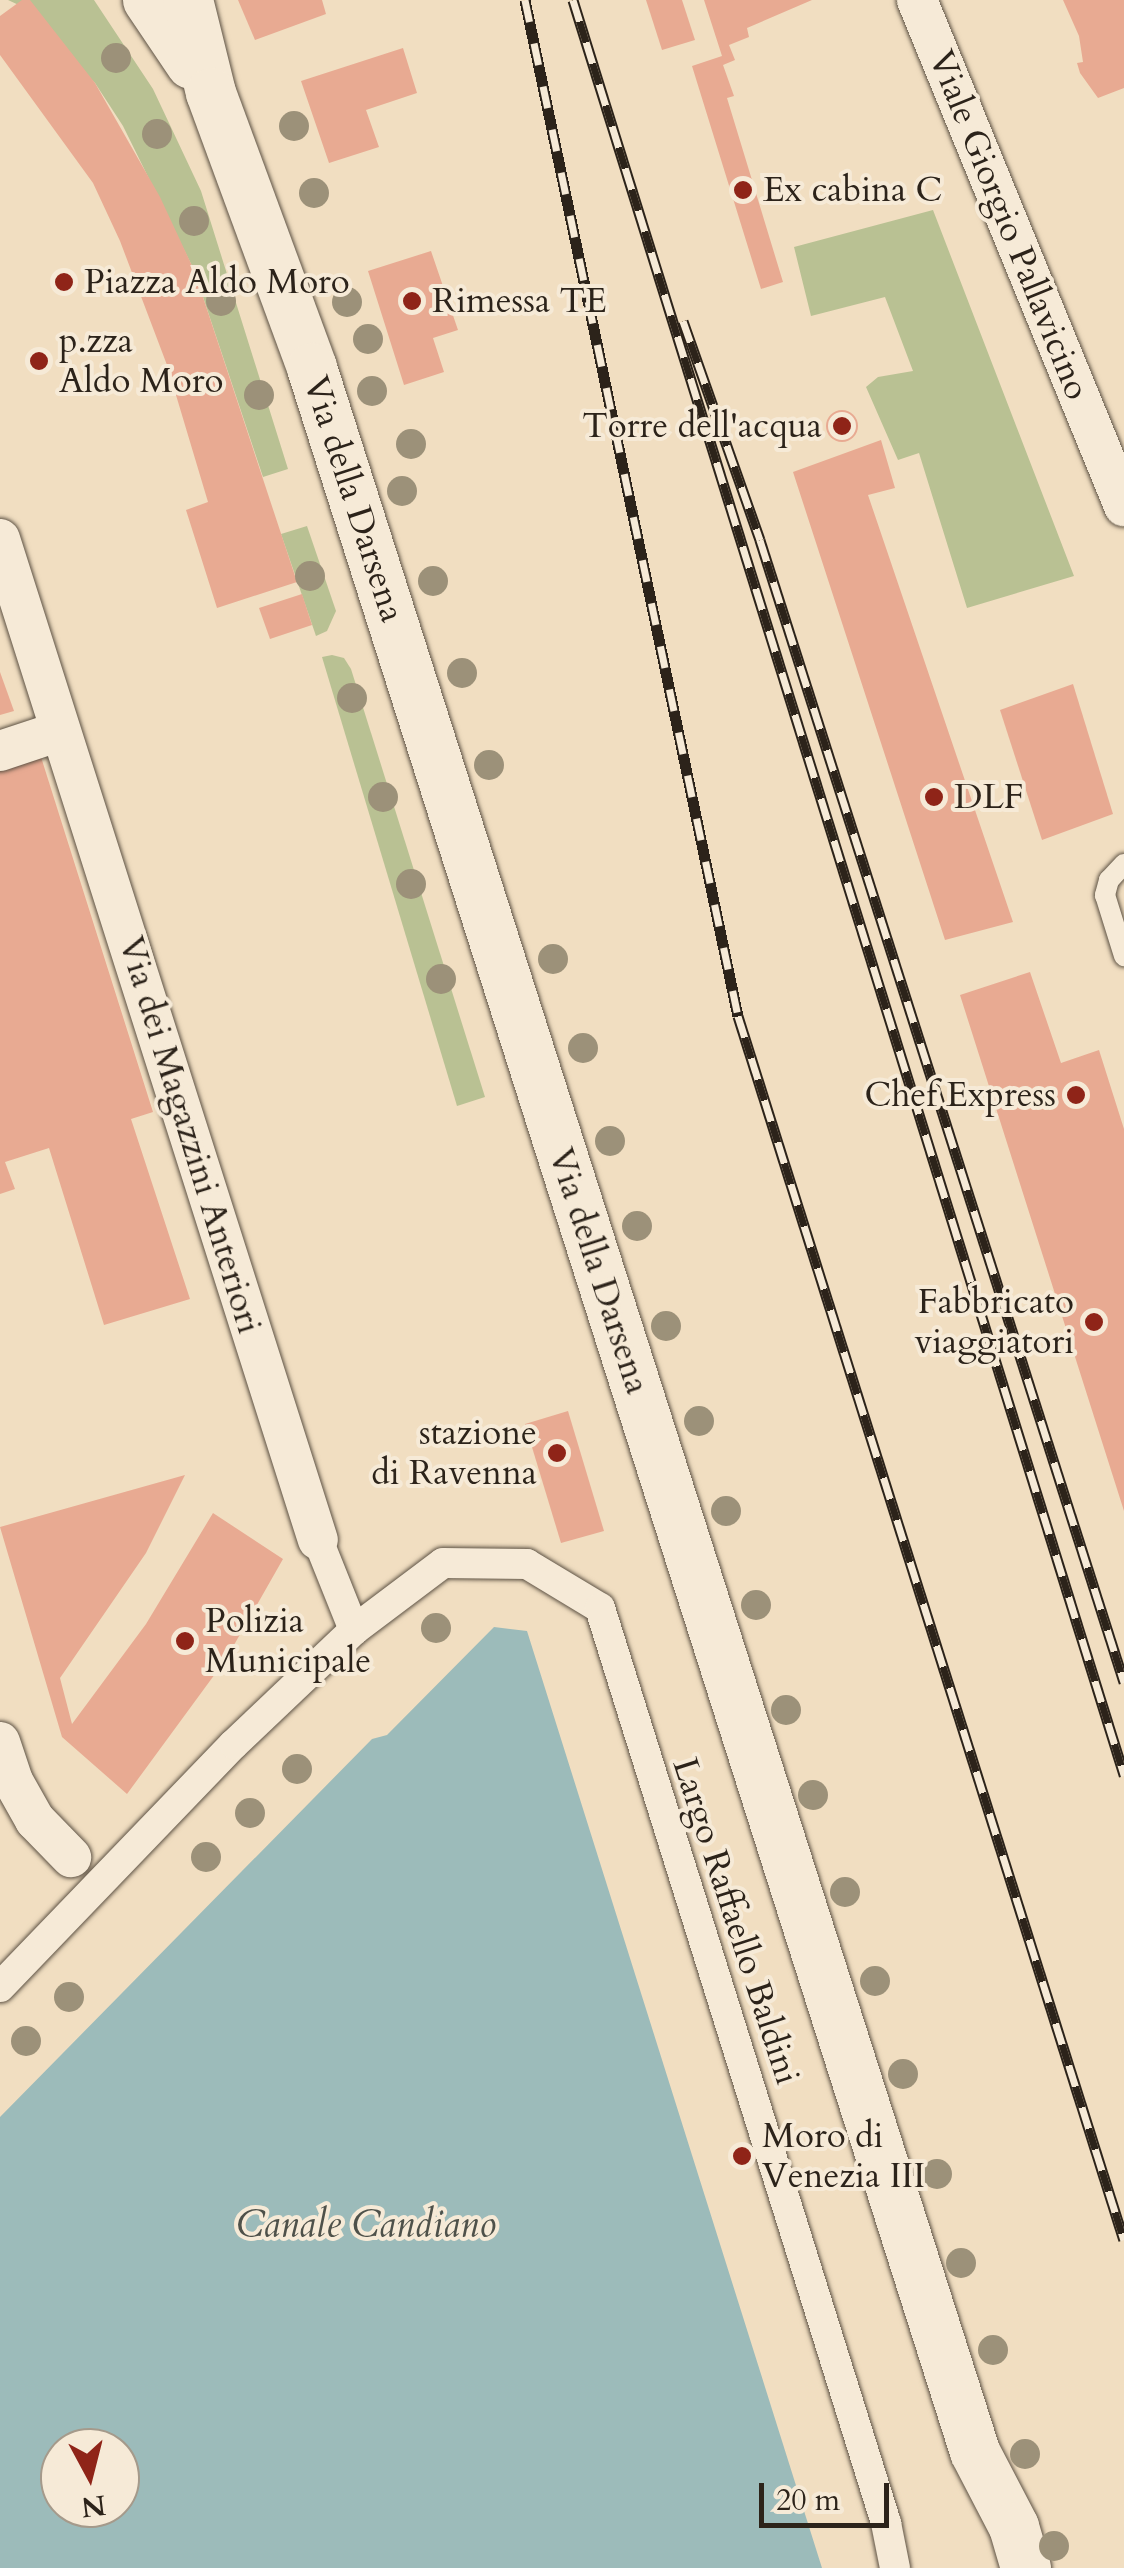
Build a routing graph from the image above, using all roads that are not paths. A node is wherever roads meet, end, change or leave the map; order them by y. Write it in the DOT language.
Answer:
graph roads {
  1 [pos="916,0"];
  2 [pos="179,1"];
  3 [pos="1124,506"];
  4 [pos="3,546"];
  5 [pos="60,731"];
  6 [pos="0,750"];
  7 [pos="1124,864"];
  8 [pos="1124,956"];
  9 [pos="318,1540"];
  10 [pos="354,1630"];
  11 [pos="0,1742"];
  12 [pos="85,1871"];
  13 [pos="0,1987"];
  14 [pos="974,2452"];
  15 [pos="895,2568"];
  16 [pos="994,2568"];
  17 [pos="1026,2568"];
  1 -- 3 [label="street, Viale Giorgio Pallavicino"];
  2 -- 14 [label="street, Via della Darsena"];
  4 -- 5 [label="street, Via dei Magazzini Anteriori"];
  5 -- 6 [label="street"];
  5 -- 9 [label="street, Via dei Magazzini Anteriori"];
  7 -- 8 [label="lane"];
  9 -- 10 [label="street"];
  10 -- 12 [label="street"];
  10 -- 15 [label="street, Largo Raffaello Baldini"];
  11 -- 12 [label="street"];
  12 -- 13 [label="street"];
  14 -- 16 [label="street, Via della Darsena"];
  14 -- 17 [label="street, Via della Darsena"];
}
